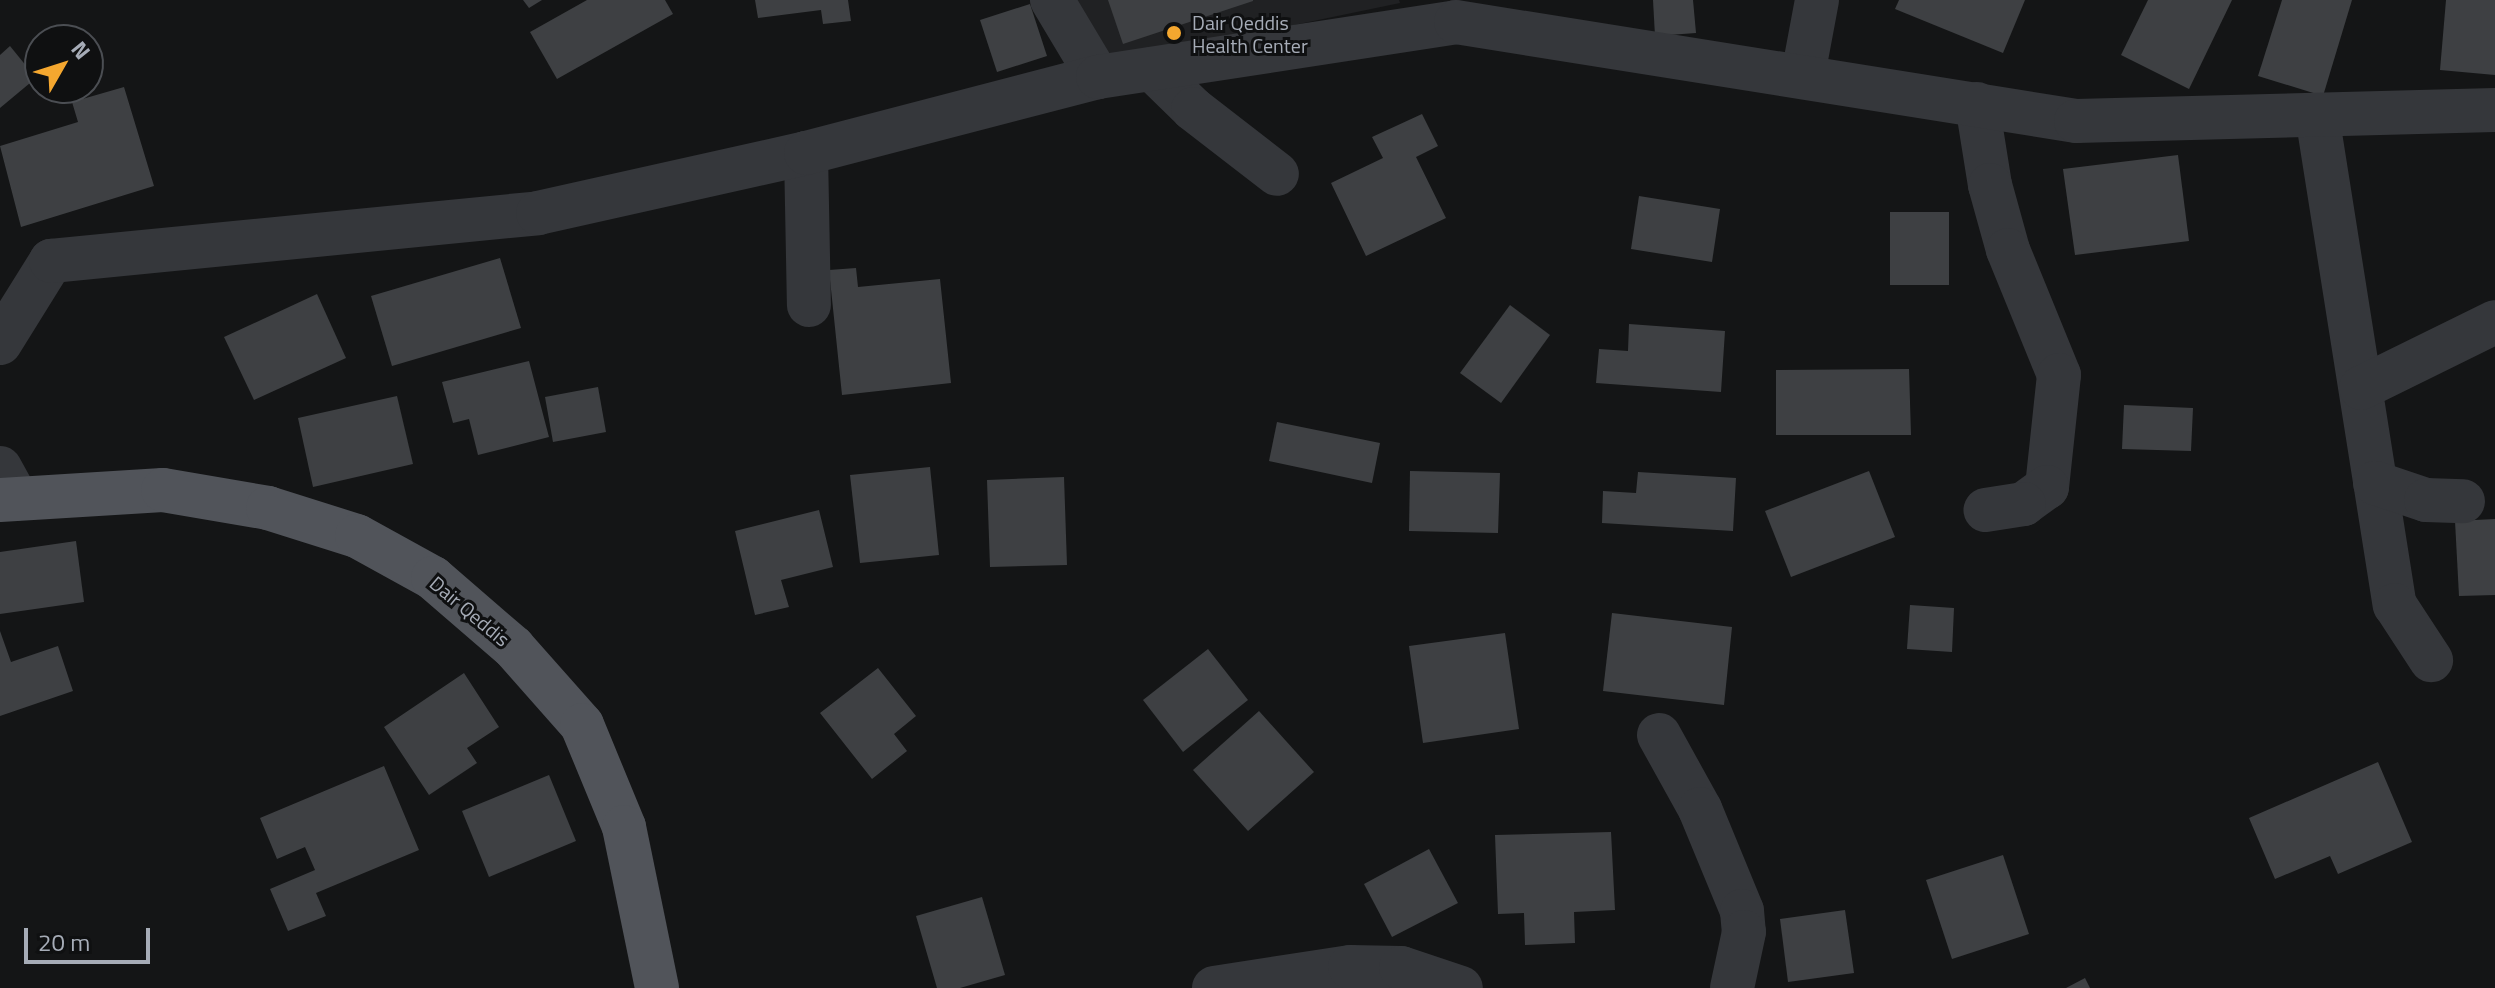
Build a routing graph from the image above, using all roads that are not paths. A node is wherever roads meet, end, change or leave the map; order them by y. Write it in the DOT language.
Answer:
graph roads {
  1 [pos="1052,0"];
  2 [pos="1817,0"];
  3 [pos="1152,69"];
  4 [pos="1803,75"];
  5 [pos="1098,77"];
  6 [pos="1977,104"];
  7 [pos="2495,110"];
  8 [pos="2317,115"];
  9 [pos="806,153"];
  10 [pos="1277,174"];
  11 [pos="809,305"];
  12 [pos="2495,322"];
  13 [pos="0,343"];
  14 [pos="2361,388"];
  15 [pos="2375,483"];
  16 [pos="6,489"];
  17 [pos="2463,501"];
  18 [pos="1985,510"];
  19 [pos="2431,660"];
  20 [pos="1659,735"];
  21 [pos="657,988"];
  22 [pos="1214,988"];
  23 [pos="1461,988"];
  24 [pos="1732,988"];
  1 -- 5 [label="street"];
  2 -- 4 [label="street"];
  3 -- 4 [label="street"];
  3 -- 5 [label="street"];
  3 -- 10 [label="street"];
  4 -- 6 [label="street"];
  5 -- 9 [label="street"];
  6 -- 8 [label="street"];
  6 -- 18 [label="street"];
  7 -- 8 [label="street"];
  8 -- 14 [label="street"];
  9 -- 11 [label="street"];
  9 -- 13 [label="street"];
  12 -- 14 [label="street"];
  14 -- 15 [label="street"];
  15 -- 17 [label="street"];
  15 -- 19 [label="street"];
  16 -- 21 [label="main road, Dair Qeddis"];
  20 -- 24 [label="street"];
  22 -- 23 [label="street"];
}
